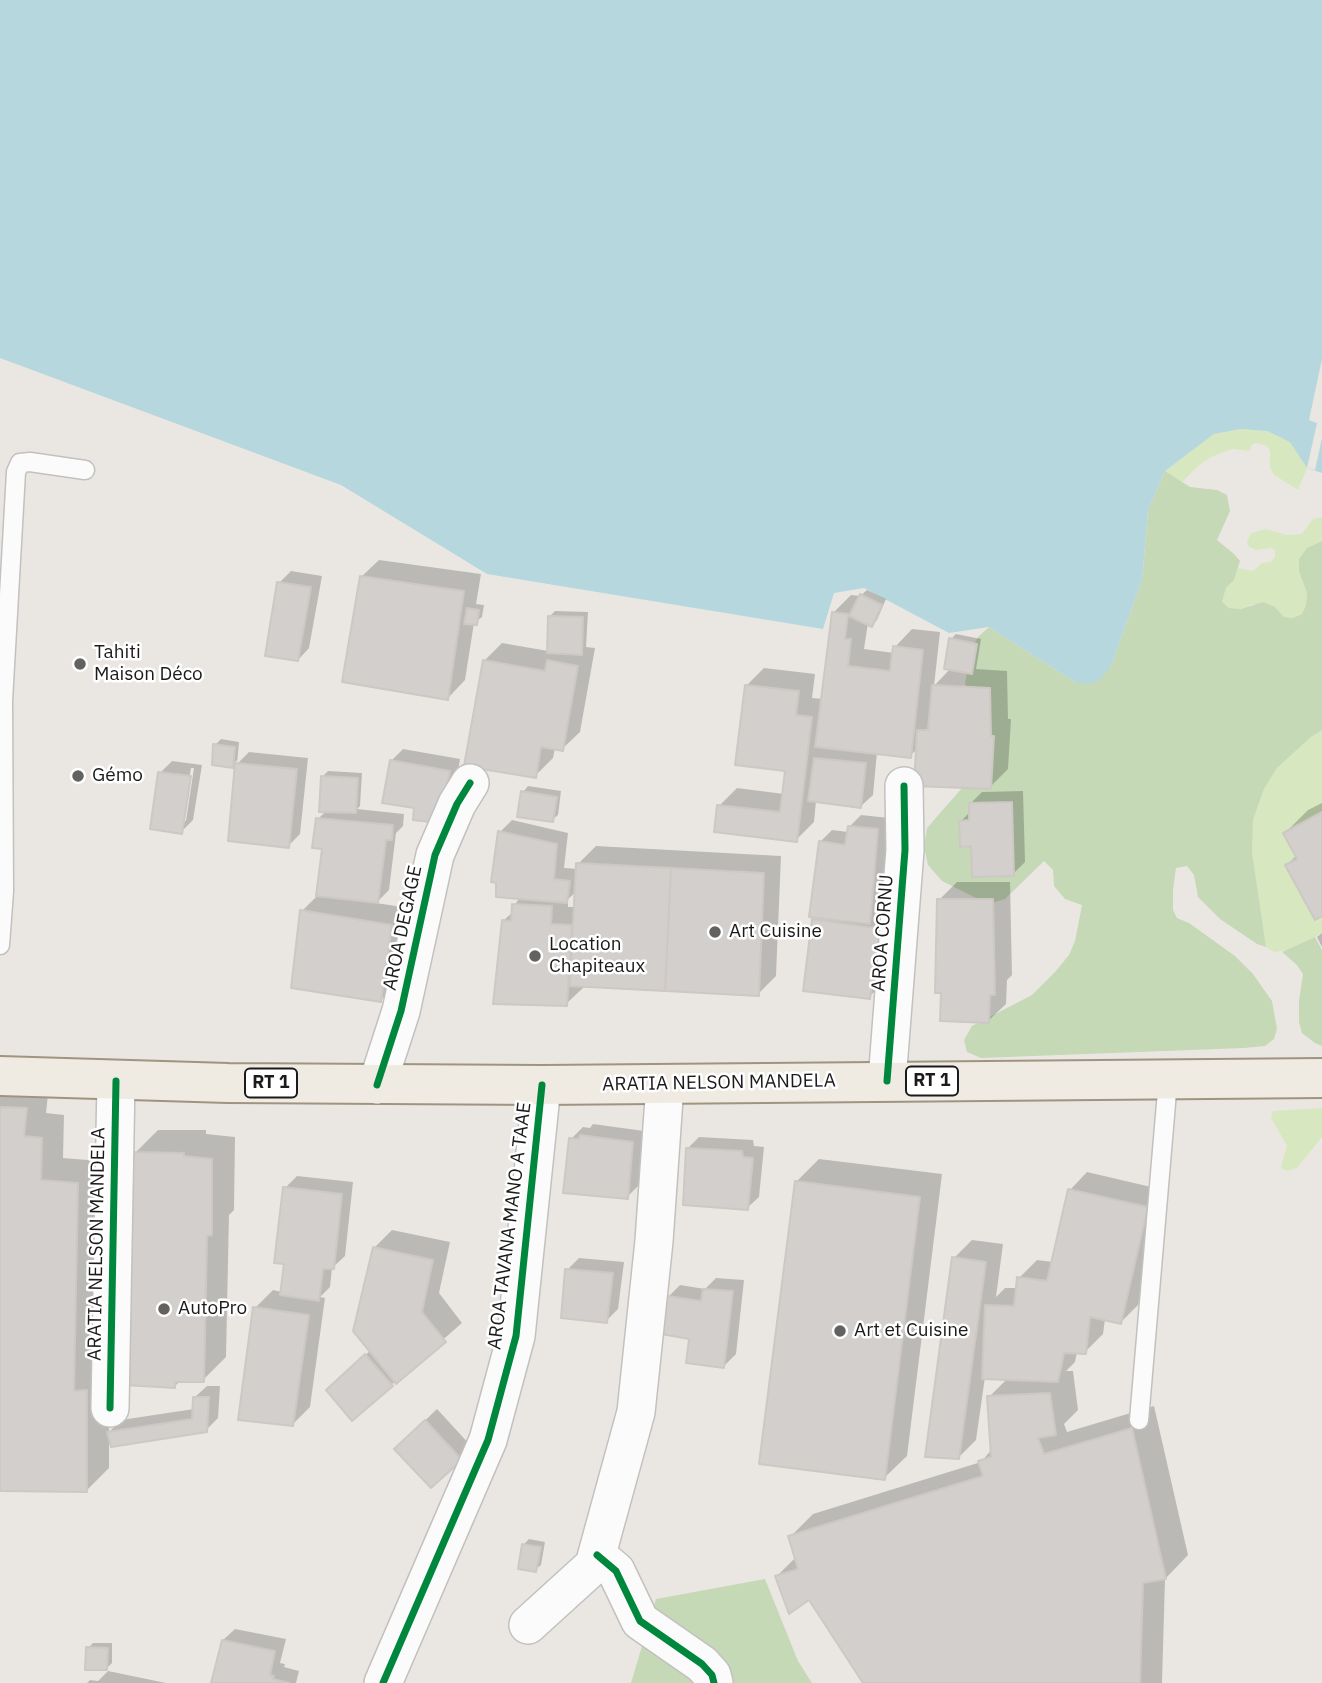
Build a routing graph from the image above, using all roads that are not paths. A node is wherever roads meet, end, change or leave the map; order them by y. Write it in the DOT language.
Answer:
graph roads {
  1 [pos="85,470"];
  2 [pos="470,783"];
  3 [pos="904,786"];
  4 [pos="0,945"];
  5 [pos="0,1076"];
  6 [pos="1322,1078"];
  7 [pos="1168,1080"];
  8 [pos="116,1081"];
  9 [pos="887,1081"];
  10 [pos="664,1084"];
  11 [pos="377,1085"];
  12 [pos="542,1085"];
  13 [pos="110,1408"];
  14 [pos="1139,1420"];
  15 [pos="597,1555"];
  16 [pos="528,1625"];
  17 [pos="383,1683"];
  18 [pos="714,1683"];
  1 -- 4 [label="lane"];
  2 -- 11 [label="street, AROA DEGAGE"];
  3 -- 9 [label="street, AROA CORNU"];
  5 -- 8 [label="main road, ARATIA NELSON MANDELA / RT 1"];
  6 -- 7 [label="main road, ARATIA NELSON MANDELA / RT 1"];
  7 -- 9 [label="main road, ARATIA NELSON MANDELA / RT 1"];
  7 -- 14 [label="lane"];
  8 -- 11 [label="main road, ARATIA NELSON MANDELA / RT 1"];
  8 -- 13 [label="street, ARATIA NELSON MANDELA"];
  9 -- 10 [label="main road, ARATIA NELSON MANDELA / RT 1"];
  10 -- 12 [label="main road, ARATIA NELSON MANDELA / RT 1"];
  10 -- 15 [label="street"];
  11 -- 12 [label="main road, ARATIA NELSON MANDELA / RT 1"];
  12 -- 17 [label="street, AROA TAVANA MANO A TAAE"];
  15 -- 16 [label="street"];
  15 -- 18 [label="street"];
}
